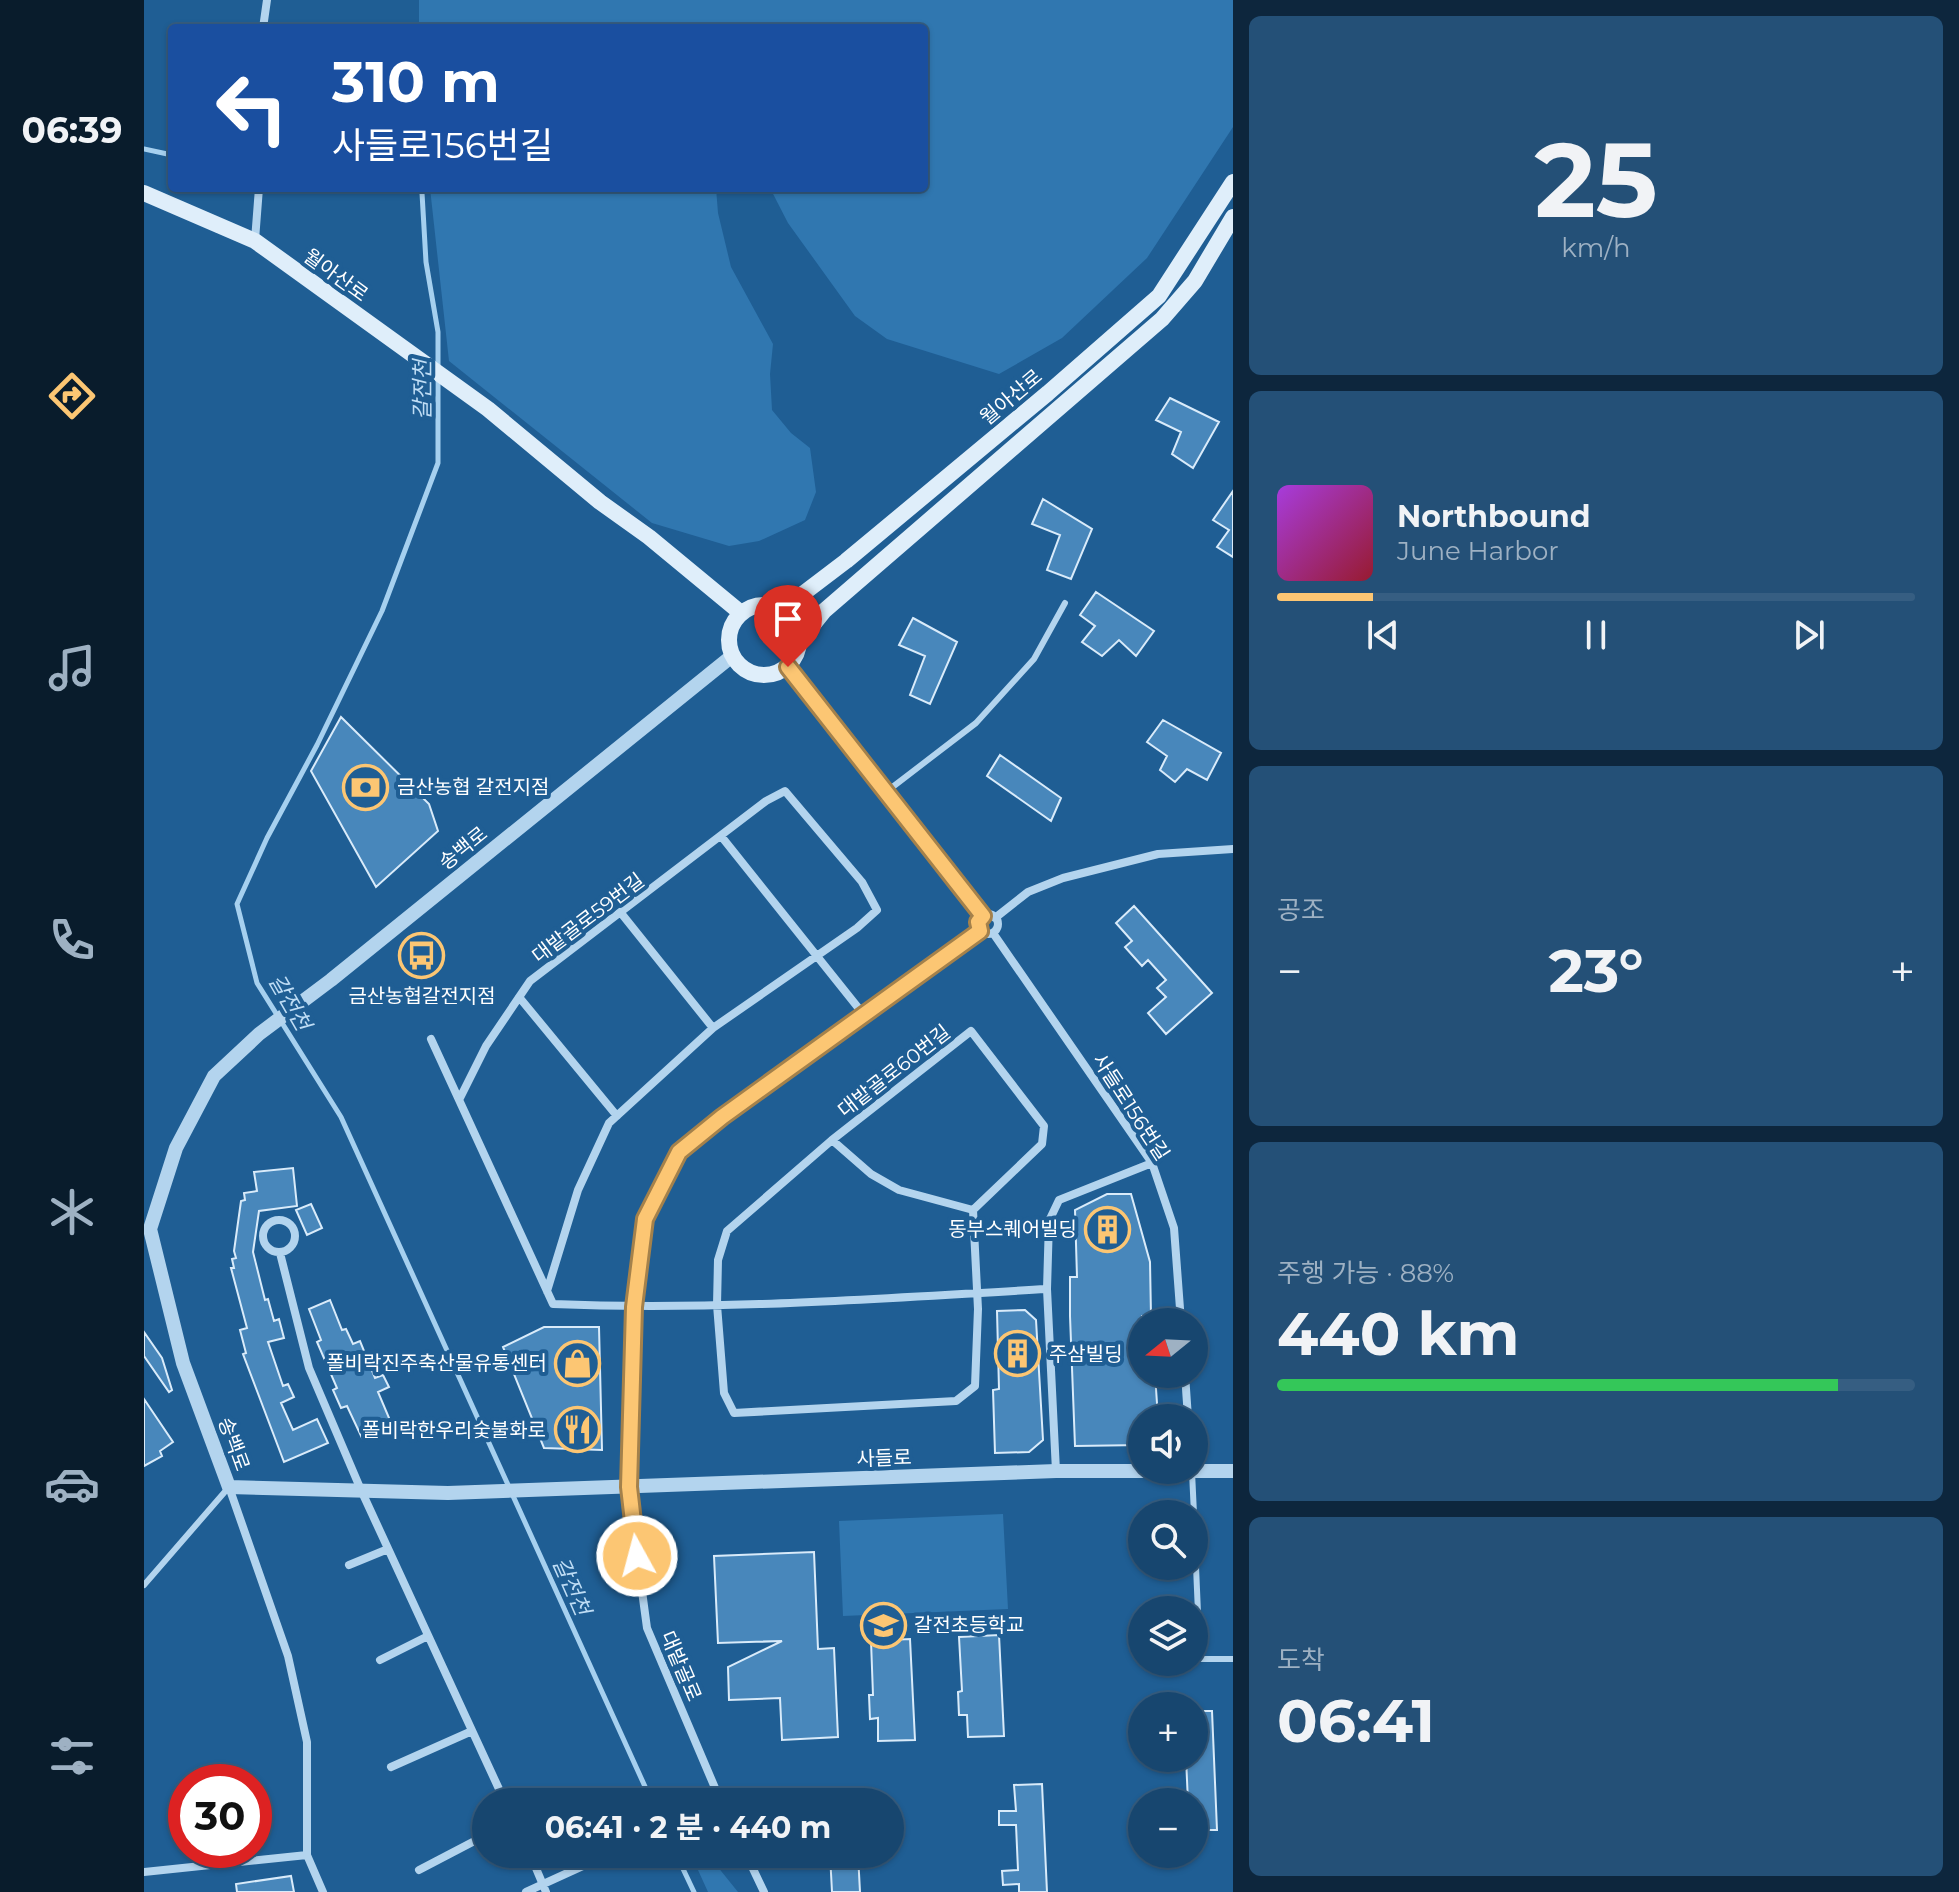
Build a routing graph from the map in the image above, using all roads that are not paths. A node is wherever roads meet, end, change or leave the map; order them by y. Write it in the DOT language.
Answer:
graph roads {
  1 [pos="267,0"];
  2 [pos="264,24"];
  3 [pos="1233,182"];
  4 [pos="259,192"];
  5 [pos="144,193"];
  6 [pos="1233,217"];
  7 [pos="1233,230"];
  8 [pos="255,241"];
  9 [pos="1214,250"];
  10 [pos="1065,603"];
  11 [pos="776,606"];
  12 [pos="741,613"];
  13 [pos="800,641"];
  14 [pos="732,656"];
  15 [pos="788,667"];
  16 [pos="886,792"];
  17 [pos="721,836"];
  18 [pos="1233,849"];
  19 [pos="621,913"];
  20 [pos="983,916"];
  21 [pos="995,918"];
  22 [pos="980,931"];
  23 [pos="993,933"];
  24 [pos="817,955"];
  25 [pos="519,997"];
  26 [pos="864,1015"];
  27 [pos="713,1028"];
  28 [pos="431,1039"];
  29 [pos="460,1098"];
  30 [pos="617,1116"];
  31 [pos="832,1140"];
  32 [pos="1152,1163"];
  33 [pos="973,1210"];
  34 [pos="280,1253"];
  35 [pos="1047,1289"];
  36 [pos="547,1291"];
  37 [pos="978,1293"];
  38 [pos="717,1305"];
  39 [pos="634,1307"];
  40 [pos="1180,1308"];
  41 [pos="1056,1471"];
  42 [pos="1128,1471"];
  43 [pos="1208,1471"];
  44 [pos="1233,1471"];
  45 [pos="229,1487"];
  46 [pos="629,1487"];
  47 [pos="361,1490"];
  48 [pos="388,1549"];
  49 [pos="349,1565"];
  50 [pos="1197,1580"];
  51 [pos="144,1585"];
  52 [pos="428,1636"];
  53 [pos="1233,1659"];
  54 [pos="380,1660"];
  55 [pos="472,1731"];
  56 [pos="391,1767"];
  57 [pos="498,1788"];
  58 [pos="715,1788"];
  59 [pos="472,1842"];
  60 [pos="307,1855"];
  61 [pos="536,1868"];
  62 [pos="579,1868"];
  63 [pos="753,1868"];
  64 [pos="419,1870"];
  65 [pos="144,1872"];
  66 [pos="545,1888"];
  67 [pos="323,1892"];
  68 [pos="526,1892"];
  69 [pos="764,1892"];
  1 -- 2 [label="street"];
  3 -- 11 [label="main road, 월아산로"];
  4 -- 8 [label="street"];
  5 -- 8 [label="main road, 월아산로"];
  6 -- 9 [label="main road"];
  7 -- 9 [label="main road"];
  8 -- 12 [label="main road, 월아산로"];
  9 -- 13 [label="main road"];
  10 -- 16 [label="lane"];
  11 -- 12 [label="main road"];
  11 -- 13 [label="main road"];
  12 -- 14 [label="main road"];
  13 -- 15 [label="main road"];
  14 -- 15 [label="main road"];
  14 -- 45 [label="street, 송백로"];
  15 -- 16 [label="street"];
  16 -- 20 [label="street"];
  17 -- 19 [label="street, 대밭골로59번길"];
  17 -- 24 [label="street"];
  17 -- 24 [label="street, 대밭골로59번길"];
  18 -- 21 [label="street"];
  19 -- 25 [label="street, 대밭골로59번길"];
  19 -- 27 [label="street"];
  20 -- 21 [label="street"];
  20 -- 22 [label="street"];
  21 -- 23 [label="street"];
  22 -- 23 [label="street"];
  22 -- 26 [label="street, 대밭골로"];
  23 -- 32 [label="street, 사들로156번길"];
  24 -- 26 [label="street"];
  24 -- 27 [label="street"];
  25 -- 29 [label="street, 대밭골로59번길"];
  25 -- 30 [label="street"];
  26 -- 39 [label="street, 대밭골로"];
  27 -- 30 [label="street"];
  28 -- 29 [label="street"];
  29 -- 36 [label="street"];
  30 -- 36 [label="street"];
  31 -- 33 [label="street"];
  31 -- 33 [label="street, 대밭골로60번길"];
  31 -- 38 [label="street, 대밭골로60번길"];
  32 -- 35 [label="street"];
  32 -- 40 [label="street, 사들로156번길"];
  33 -- 37 [label="street, 대밭골로60번길"];
  34 -- 34 [label="street"];
  34 -- 47 [label="street"];
  35 -- 37 [label="street"];
  35 -- 41 [label="street"];
  36 -- 39 [label="street"];
  37 -- 38 [label="street"];
  37 -- 38 [label="street, 대밭골로60번길"];
  38 -- 39 [label="street"];
  39 -- 46 [label="street, 대밭골로"];
  41 -- 42 [label="street, 사들로"];
  41 -- 46 [label="street, 사들로"];
  43 -- 44 [label="street, 사들로"];
  45 -- 47 [label="street"];
  45 -- 51 [label="lane"];
  45 -- 60 [label="street, 송백로"];
  46 -- 47 [label="street, 사들로"];
  46 -- 58 [label="street, 대밭골로"];
  47 -- 48 [label="street"];
  48 -- 49 [label="street"];
  48 -- 52 [label="street"];
  50 -- 53 [label="lane"];
  52 -- 54 [label="street"];
  52 -- 55 [label="street"];
  55 -- 56 [label="street"];
  55 -- 57 [label="street"];
  59 -- 64 [label="street"];
  60 -- 65 [label="street"];
  60 -- 67 [label="street, 송백로"];
  61 -- 66 [label="street"];
  62 -- 66 [label="street"];
  63 -- 69 [label="street"];
  66 -- 68 [label="street"];
}
